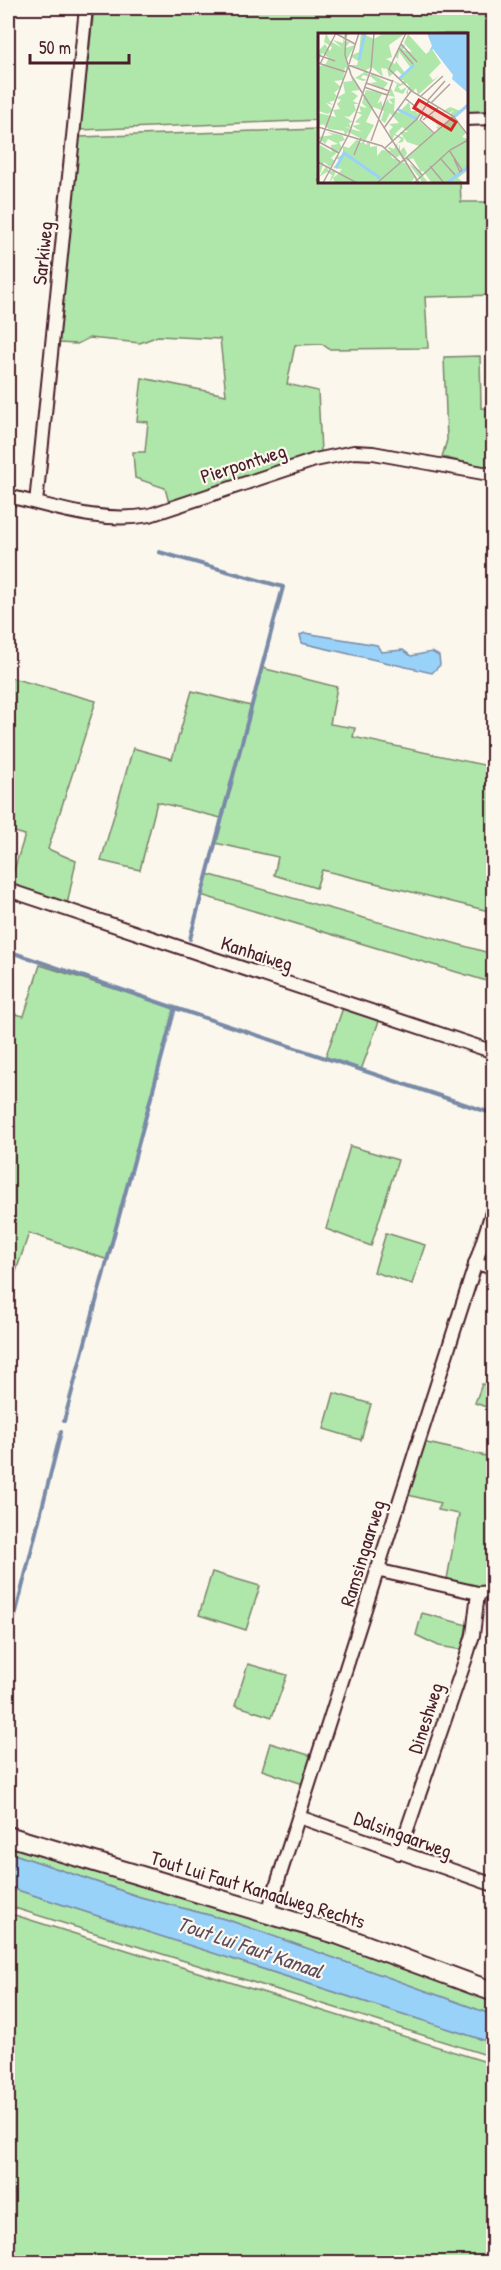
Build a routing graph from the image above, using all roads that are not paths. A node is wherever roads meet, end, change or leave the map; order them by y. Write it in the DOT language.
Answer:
graph roads {
  1 [pos="86,8"];
  2 [pos="494,118"];
  3 [pos="468,119"];
  4 [pos="494,475"];
  5 [pos="8,496"];
  6 [pos="36,502"];
  7 [pos="8,890"];
  8 [pos="494,1052"];
  9 [pos="494,1206"];
  10 [pos="475,1263"];
  11 [pos="494,1268"];
  12 [pos="376,1570"];
  13 [pos="494,1592"];
  14 [pos="478,1593"];
  15 [pos="299,1817"];
  16 [pos="8,1836"];
  17 [pos="399,1853"];
  18 [pos="494,1885"];
  19 [pos="268,1912"];
  20 [pos="494,1992"];
  1 -- 6 [label="street, Sarkiweg"];
  2 -- 3 [label="street"];
  4 -- 6 [label="street, Pierpontweg"];
  5 -- 6 [label="street, Pierpontweg"];
  7 -- 8 [label="street, Kanhaiweg"];
  9 -- 10 [label="street, Ramsingaarweg"];
  10 -- 11 [label="street"];
  10 -- 12 [label="street, Ramsingaarweg"];
  12 -- 14 [label="street"];
  12 -- 15 [label="street, Ramsingaarweg"];
  13 -- 14 [label="street"];
  14 -- 17 [label="street, Dineshweg"];
  15 -- 17 [label="street, Dalsingaarweg"];
  15 -- 19 [label="street, Ramsingaarweg"];
  16 -- 19 [label="street, Tout Lui Faut Kanaalweg Rechts"];
  17 -- 18 [label="street, Dalsingaarweg"];
  19 -- 20 [label="street, Tout Lui Faut Kanaalweg Rechts"];
}
